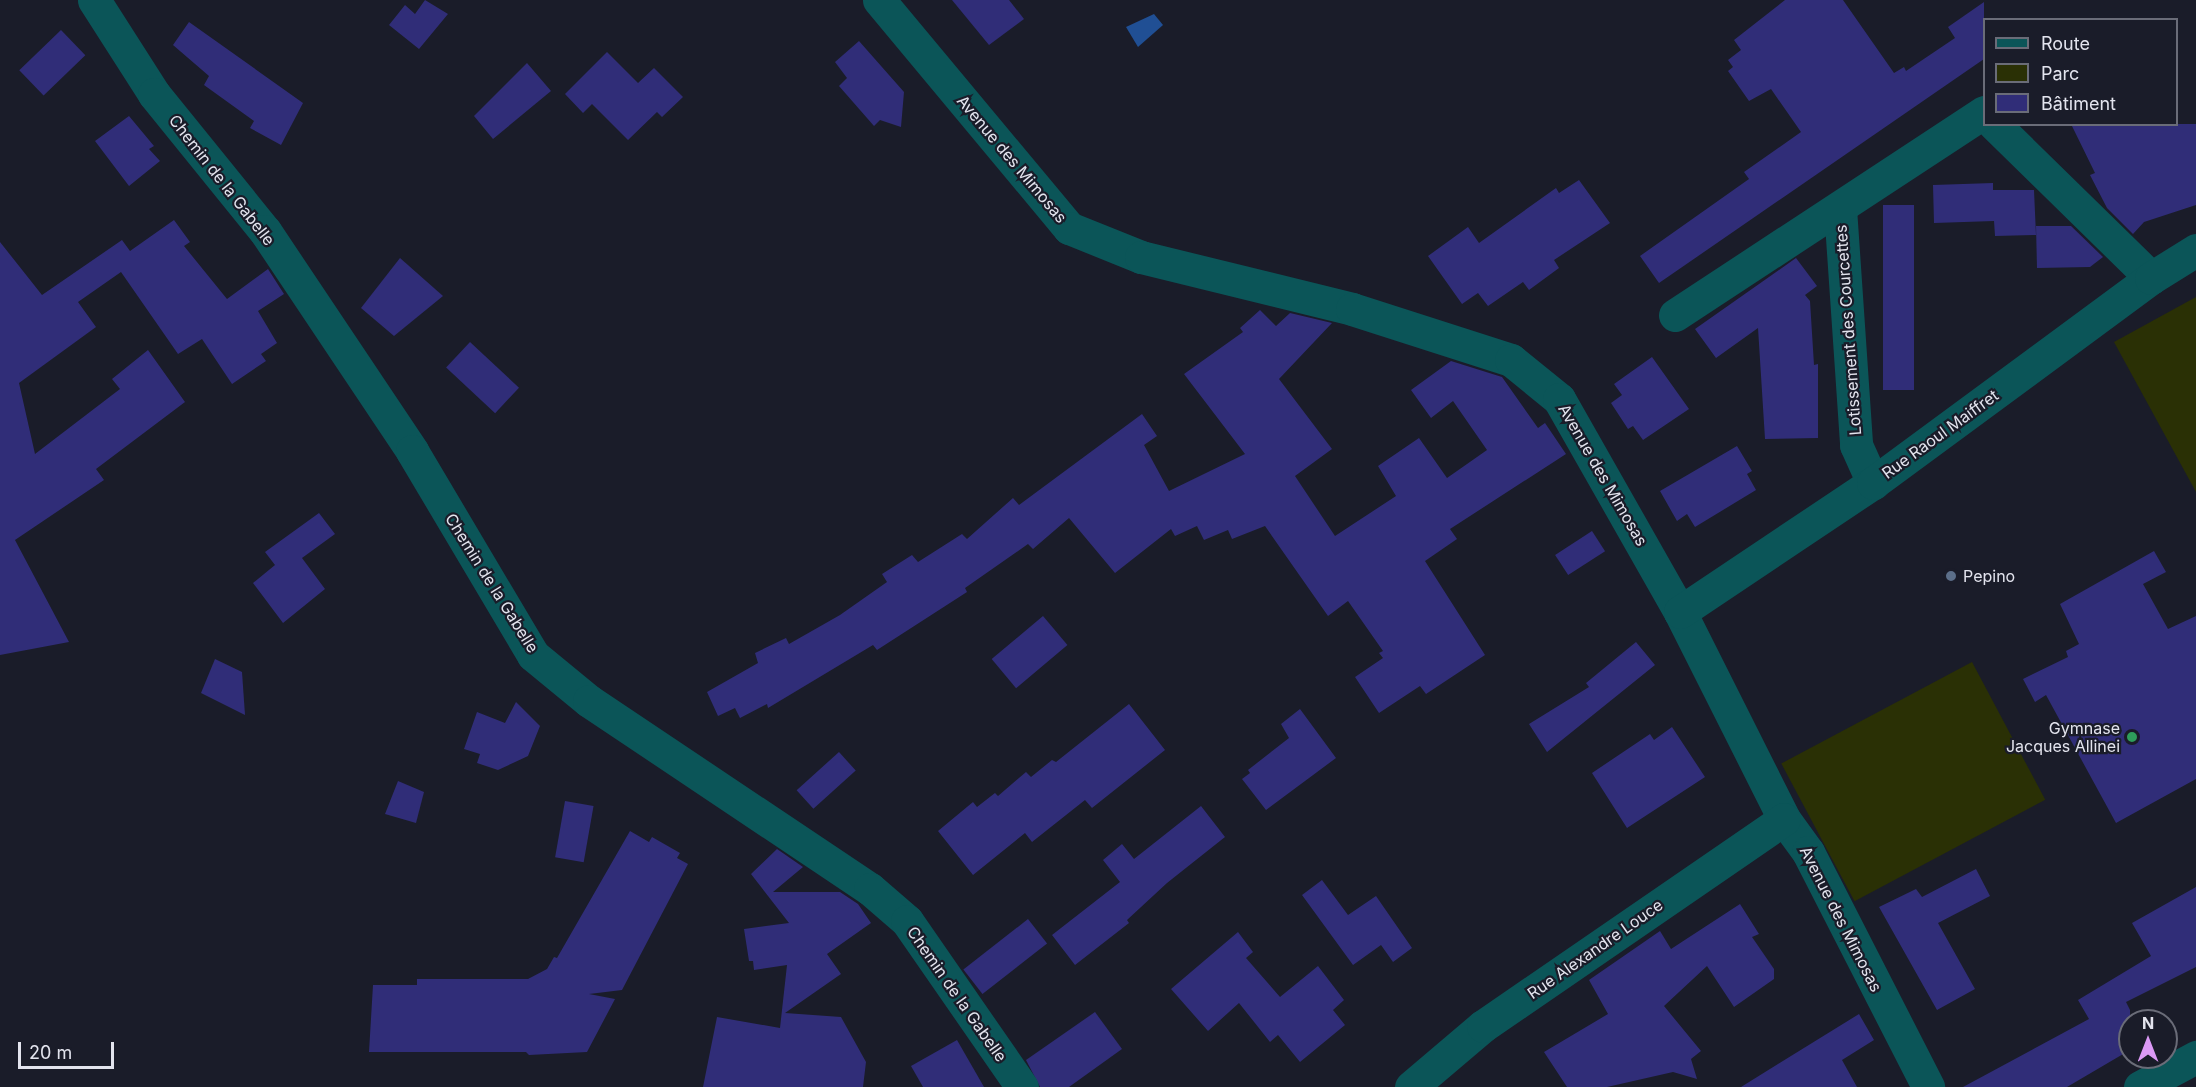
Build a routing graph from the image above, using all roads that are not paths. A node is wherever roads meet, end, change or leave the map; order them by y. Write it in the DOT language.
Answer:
graph roads {
  1 [pos="94,0"];
  2 [pos="879,0"];
  3 [pos="1983,119"];
  4 [pos="1997,126"];
  5 [pos="1840,208"];
  6 [pos="2196,250"];
  7 [pos="2151,278"];
  8 [pos="1675,315"];
  9 [pos="1873,483"];
  10 [pos="1680,612"];
  11 [pos="1784,819"];
  12 [pos="2196,1057"];
  13 [pos="1022,1087"];
  14 [pos="1411,1087"];
  15 [pos="1928,1087"];
  16 [pos="2140,1087"];
  1 -- 13 [label="street, Chemin de la Gabelle"];
  2 -- 10 [label="street, Avenue des Mimosas"];
  3 -- 5 [label="street, Lotissement des Courcettes"];
  4 -- 7 [label="street, Lotissement des Courcettes"];
  5 -- 8 [label="street, Lotissement des Courcettes"];
  5 -- 9 [label="street, Lotissement des Courcettes"];
  6 -- 7 [label="street, Rue Raoul Maiffret"];
  7 -- 9 [label="street, Rue Raoul Maiffret"];
  9 -- 10 [label="street, Rue Raoul Maiffret"];
  10 -- 11 [label="street, Avenue des Mimosas"];
  11 -- 14 [label="street, Rue Alexandre Louce"];
  11 -- 15 [label="street, Avenue des Mimosas"];
  12 -- 16 [label="street"];
}
